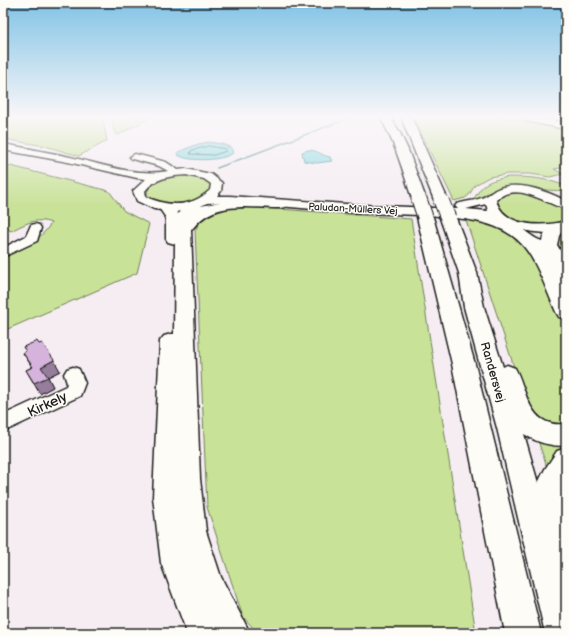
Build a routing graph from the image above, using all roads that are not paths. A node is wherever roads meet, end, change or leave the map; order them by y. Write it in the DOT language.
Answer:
graph roads {
  1 [pos="3,147"];
  2 [pos="402,147"];
  3 [pos="416,147"];
  4 [pos="3,154"];
  5 [pos="135,158"];
  6 [pos="175,173"];
  7 [pos="160,176"];
  8 [pos="218,188"];
  9 [pos="139,191"];
  10 [pos="544,194"];
  11 [pos="566,194"];
  12 [pos="490,199"];
  13 [pos="200,203"];
  14 [pos="280,204"];
  15 [pos="566,206"];
  16 [pos="166,208"];
  17 [pos="434,209"];
  18 [pos="500,216"];
  19 [pos="518,224"];
  20 [pos="563,227"];
  21 [pos="35,228"];
  22 [pos="183,234"];
  23 [pos="3,253"];
  24 [pos="540,256"];
  25 [pos="468,273"];
  26 [pos="566,275"];
  27 [pos="566,312"];
  28 [pos="73,374"];
  29 [pos="3,424"];
  30 [pos="566,436"];
  31 [pos="566,460"];
  32 [pos="566,585"];
  33 [pos="519,626"];
  34 [pos="206,633"];
  35 [pos="232,633"];
  36 [pos="563,633"];
  1 -- 7 [label="street"];
  2 -- 17 [label="main road, Randersvej"];
  3 -- 17 [label="main road, Randersvej"];
  4 -- 9 [label="street"];
  5 -- 6 [label="street"];
  6 -- 7 [label="street"];
  6 -- 8 [label="street"];
  7 -- 9 [label="street"];
  8 -- 12 [label="street, Paludan-Müllers Vej"];
  8 -- 13 [label="street"];
  9 -- 16 [label="street"];
  10 -- 11 [label="street"];
  10 -- 12 [label="street, Paludan-Müllers Vej"];
  10 -- 15 [label="street"];
  12 -- 18 [label="street"];
  13 -- 14 [label="street, Paludan-Müllers Vej"];
  13 -- 16 [label="street, Paludan-Müllers Vej"];
  13 -- 22 [label="main road"];
  14 -- 17 [label="street, Paludan-Müllers Vej"];
  14 -- 22 [label="main road"];
  16 -- 34 [label="main road"];
  17 -- 18 [label="street, Paludan-Müllers Vej"];
  17 -- 24 [label="main road"];
  17 -- 25 [label="main road, Randersvej"];
  17 -- 33 [label="main road, Randersvej"];
  18 -- 19 [label="street, Paludan-Müllers Vej"];
  19 -- 20 [label="street, Paludan-Müllers Vej"];
  19 -- 24 [label="main road"];
  20 -- 26 [label="main road"];
  21 -- 23 [label="street"];
  22 -- 35 [label="main road"];
  24 -- 27 [label="main road"];
  25 -- 30 [label="main road"];
  25 -- 36 [label="main road, Randersvej"];
  28 -- 29 [label="street, Kirkely"];
  31 -- 32 [label="main road"];
}
